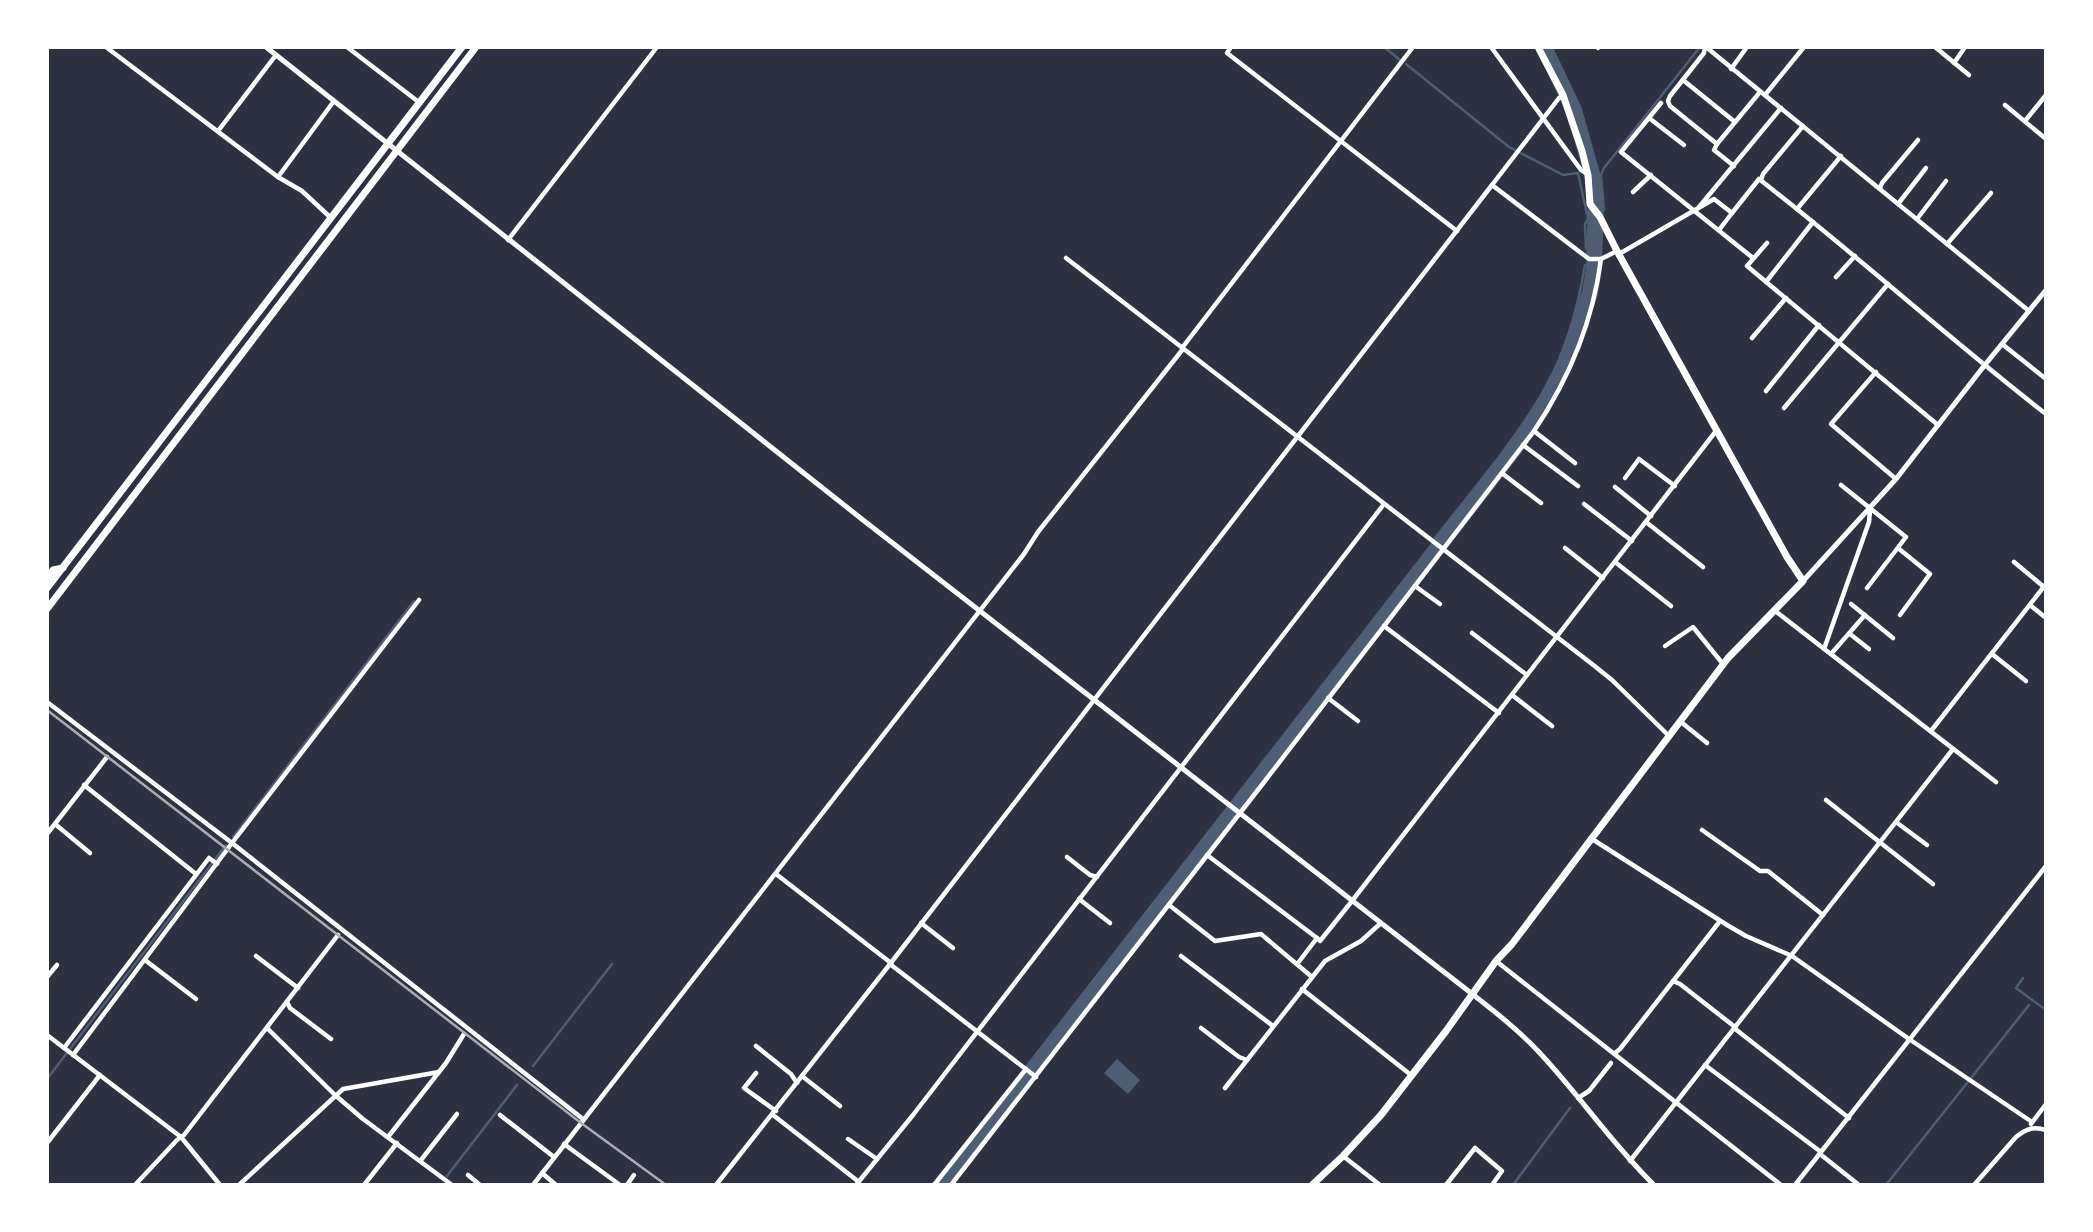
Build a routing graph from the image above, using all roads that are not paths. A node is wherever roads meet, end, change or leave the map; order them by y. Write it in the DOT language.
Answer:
graph roads {
  1 [pos="106,47"];
  2 [pos="266,47"];
  3 [pos="347,47"];
  4 [pos="462,47"];
  5 [pos="476,47"];
  6 [pos="657,47"];
  7 [pos="1231,47"];
  8 [pos="1413,47"];
  9 [pos="1491,47"];
  10 [pos="1538,47"];
  11 [pos="1706,47"];
  12 [pos="1747,47"];
  13 [pos="1804,47"];
  14 [pos="1935,47"];
  15 [pos="1965,47"];
  16 [pos="276,55"];
  17 [pos="1954,63"];
  18 [pos="1731,69"];
  19 [pos="1969,75"];
  20 [pos="1683,80"];
  21 [pos="1763,93"];
  22 [pos="2046,95"];
  23 [pos="1563,97"];
  24 [pos="334,101"];
  25 [pos="420,103"];
  26 [pos="1661,103"];
  27 [pos="2005,105"];
  28 [pos="1781,108"];
  29 [pos="1649,118"];
  30 [pos="1543,119"];
  31 [pos="2025,121"];
  32 [pos="1735,122"];
  33 [pos="1803,126"];
  34 [pos="218,131"];
  35 [pos="2046,139"];
  36 [pos="1918,140"];
  37 [pos="1342,141"];
  38 [pos="1717,144"];
  39 [pos="388,145"];
  40 [pos="1684,145"];
  41 [pos="397,152"];
  42 [pos="1841,156"];
  43 [pos="1734,166"];
  44 [pos="1926,168"];
  45 [pos="1587,175"];
  46 [pos="1651,175"];
  47 [pos="278,177"];
  48 [pos="1761,180"];
  49 [pos="1945,181"];
  50 [pos="1492,185"];
  51 [pos="1880,188"];
  52 [pos="1633,192"];
  53 [pos="1991,193"];
  54 [pos="1898,204"];
  55 [pos="1797,209"];
  56 [pos="1696,211"];
  57 [pos="1732,213"];
  58 [pos="330,217"];
  59 [pos="1917,219"];
  60 [pos="1813,222"];
  61 [pos="1719,230"];
  62 [pos="1457,231"];
  63 [pos="507,240"];
  64 [pos="1767,243"];
  65 [pos="1947,244"];
  66 [pos="1617,253"];
  67 [pos="1855,256"];
  68 [pos="1066,258"];
  69 [pos="1753,258"];
  70 [pos="1601,259"];
  71 [pos="1836,277"];
  72 [pos="1766,282"];
  73 [pos="1888,284"];
  74 [pos="2046,291"];
  75 [pos="1786,298"];
  76 [pos="2029,311"];
  77 [pos="1819,325"];
  78 [pos="1752,338"];
  79 [pos="1839,342"];
  80 [pos="2001,344"];
  81 [pos="1183,348"];
  82 [pos="1984,366"];
  83 [pos="1876,372"];
  84 [pos="2046,379"];
  85 [pos="1766,391"];
  86 [pos="1784,408"];
  87 [pos="2046,414"];
  88 [pos="1938,425"];
  89 [pos="1534,431"];
  90 [pos="1716,431"];
  91 [pos="1298,437"];
  92 [pos="1523,445"];
  93 [pos="1575,463"];
  94 [pos="1502,474"];
  95 [pos="1625,478"];
  96 [pos="1896,479"];
  97 [pos="1841,485"];
  98 [pos="1578,486"];
  99 [pos="1675,486"];
  100 [pos="1615,487"];
  101 [pos="1541,503"];
  102 [pos="1384,504"];
  103 [pos="1584,504"];
  104 [pos="1870,509"];
  105 [pos="1651,516"];
  106 [pos="1646,523"];
  107 [pos="1632,541"];
  108 [pos="1565,548"];
  109 [pos="1898,548"];
  110 [pos="1444,550"];
  111 [pos="1615,562"];
  112 [pos="2014,562"];
  113 [pos="1703,566"];
  114 [pos="63,568"];
  115 [pos="47,578"];
  116 [pos="1603,578"];
  117 [pos="1803,582"];
  118 [pos="2045,585"];
  119 [pos="1415,586"];
  120 [pos="47,588"];
  121 [pos="1867,588"];
  122 [pos="419,600"];
  123 [pos="1440,604"];
  124 [pos="1851,604"];
  125 [pos="2030,605"];
  126 [pos="1671,606"];
  127 [pos="47,609"];
  128 [pos="979,610"];
  129 [pos="1774,610"];
  130 [pos="1865,615"];
  131 [pos="1900,615"];
  132 [pos="2046,618"];
  133 [pos="1384,626"];
  134 [pos="1472,633"];
  135 [pos="1850,634"];
  136 [pos="1556,637"];
  137 [pos="1893,638"];
  138 [pos="1665,646"];
  139 [pos="1824,649"];
  140 [pos="1869,649"];
  141 [pos="1831,654"];
  142 [pos="1992,654"];
  143 [pos="1723,664"];
  144 [pos="1527,675"];
  145 [pos="2026,681"];
  146 [pos="1512,695"];
  147 [pos="1328,698"];
  148 [pos="1093,700"];
  149 [pos="49,706"];
  150 [pos="1499,713"];
  151 [pos="1358,721"];
  152 [pos="1680,721"];
  153 [pos="1552,726"];
  154 [pos="1931,731"];
  155 [pos="1669,736"];
  156 [pos="1707,743"];
  157 [pos="1953,749"];
  158 [pos="107,757"];
  159 [pos="1180,768"];
  160 [pos="1996,782"];
  161 [pos="84,785"];
  162 [pos="1826,800"];
  163 [pos="1238,813"];
  164 [pos="1896,822"];
  165 [pos="55,824"];
  166 [pos="1702,830"];
  167 [pos="47,834"];
  168 [pos="1592,839"];
  169 [pos="232,843"];
  170 [pos="1880,843"];
  171 [pos="1927,845"];
  172 [pos="90,853"];
  173 [pos="1206,855"];
  174 [pos="1067,857"];
  175 [pos="214,862"];
  176 [pos="2046,866"];
  177 [pos="196,874"];
  178 [pos="776,874"];
  179 [pos="1097,877"];
  180 [pos="1933,884"];
  181 [pos="1079,899"];
  182 [pos="1352,901"];
  183 [pos="1169,905"];
  184 [pos="1823,915"];
  185 [pos="1720,921"];
  186 [pos="921,923"];
  187 [pos="1110,923"];
  188 [pos="1381,923"];
  189 [pos="338,935"];
  190 [pos="1317,938"];
  191 [pos="953,947"];
  192 [pos="257,956"];
  193 [pos="1181,956"];
  194 [pos="1791,956"];
  195 [pos="145,960"];
  196 [pos="1496,961"];
  197 [pos="890,963"];
  198 [pos="1298,963"];
  199 [pos="57,965"];
  200 [pos="47,977"];
  201 [pos="1312,977"];
  202 [pos="1673,981"];
  203 [pos="298,988"];
  204 [pos="1302,989"];
  205 [pos="1472,993"];
  206 [pos="196,999"];
  207 [pos="287,1002"];
  208 [pos="1273,1026"];
  209 [pos="1735,1027"];
  210 [pos="267,1028"];
  211 [pos="1202,1028"];
  212 [pos="977,1031"];
  213 [pos="464,1034"];
  214 [pos="47,1035"];
  215 [pos="331,1039"];
  216 [pos="1909,1039"];
  217 [pos="756,1046"];
  218 [pos="69,1051"];
  219 [pos="1615,1053"];
  220 [pos="1247,1060"];
  221 [pos="1611,1063"];
  222 [pos="1705,1065"];
  223 [pos="1026,1070"];
  224 [pos="439,1073"];
  225 [pos="756,1073"];
  226 [pos="100,1075"];
  227 [pos="802,1076"];
  228 [pos="1411,1076"];
  229 [pos="1035,1077"];
  230 [pos="797,1083"];
  231 [pos="1225,1088"];
  232 [pos="335,1095"];
  233 [pos="1578,1098"];
  234 [pos="1676,1102"];
  235 [pos="2046,1104"];
  236 [pos="840,1106"];
  237 [pos="774,1113"];
  238 [pos="457,1114"];
  239 [pos="500,1115"];
  240 [pos="1849,1118"];
  241 [pos="583,1119"];
  242 [pos="2031,1125"];
  243 [pos="2046,1130"];
  244 [pos="388,1137"];
  245 [pos="181,1138"];
  246 [pos="848,1139"];
  247 [pos="47,1143"];
  248 [pos="397,1143"];
  249 [pos="565,1144"];
  250 [pos="1820,1153"];
  251 [pos="1343,1156"];
  252 [pos="554,1157"];
  253 [pos="877,1159"];
  254 [pos="421,1160"];
  255 [pos="1630,1161"];
  256 [pos="542,1173"];
  257 [pos="468,1175"];
  258 [pos="634,1175"];
  259 [pos="858,1183"];
  260 [pos="135,1185"];
  261 [pos="220,1185"];
  262 [pos="239,1185"];
  263 [pos="364,1185"];
  264 [pos="452,1185"];
  265 [pos="480,1185"];
  266 [pos="533,1185"];
  267 [pos="556,1185"];
  268 [pos="620,1185"];
  269 [pos="627,1185"];
  270 [pos="716,1185"];
  271 [pos="934,1185"];
  272 [pos="951,1185"];
  273 [pos="1312,1185"];
  274 [pos="1380,1185"];
  275 [pos="1446,1185"];
  276 [pos="1492,1185"];
  277 [pos="1654,1185"];
  278 [pos="1781,1185"];
  279 [pos="1795,1185"];
  280 [pos="1859,1185"];
  281 [pos="1974,1185"];
  1 -- 34 [label="street"];
  2 -- 16 [label="street"];
  3 -- 25 [label="street"];
  4 -- 25 [label="main road"];
  5 -- 41 [label="main road"];
  6 -- 63 [label="street"];
  7 -- 37 [label="street"];
  8 -- 37 [label="street"];
  9 -- 30 [label="street"];
  10 -- 23 [label="main road"];
  11 -- 18 [label="street"];
  11 -- 20 [label="street"];
  12 -- 18 [label="street"];
  13 -- 21 [label="street"];
  14 -- 17 [label="street"];
  15 -- 17 [label="street"];
  16 -- 24 [label="street"];
  16 -- 34 [label="street"];
  17 -- 19 [label="street"];
  18 -- 21 [label="street"];
  20 -- 32 [label="street"];
  20 -- 38 [label="street"];
  21 -- 28 [label="street"];
  21 -- 32 [label="street"];
  22 -- 31 [label="street"];
  23 -- 30 [label="street"];
  23 -- 45 [label="main road"];
  24 -- 39 [label="street"];
  24 -- 47 [label="street"];
  25 -- 39 [label="main road"];
  26 -- 29 [label="street"];
  27 -- 31 [label="street"];
  28 -- 33 [label="street"];
  28 -- 43 [label="street"];
  29 -- 40 [label="street"];
  29 -- 46 [label="street"];
  30 -- 45 [label="street"];
  30 -- 50 [label="street"];
  31 -- 35 [label="street"];
  32 -- 38 [label="street"];
  33 -- 42 [label="street"];
  33 -- 48 [label="street"];
  34 -- 47 [label="street"];
  36 -- 51 [label="street"];
  37 -- 62 [label="street"];
  37 -- 81 [label="street"];
  38 -- 43 [label="street"];
  39 -- 41 [label="street"];
  39 -- 58 [label="main road"];
  41 -- 63 [label="street"];
  41 -- 127 [label="main road"];
  42 -- 51 [label="street"];
  42 -- 55 [label="street"];
  43 -- 56 [label="street"];
  44 -- 54 [label="street"];
  45 -- 66 [label="main road"];
  46 -- 52 [label="street"];
  46 -- 56 [label="street"];
  47 -- 58 [label="street"];
  48 -- 55 [label="street"];
  48 -- 57 [label="street"];
  49 -- 59 [label="street"];
  50 -- 62 [label="street"];
  50 -- 70 [label="street"];
  51 -- 54 [label="street"];
  53 -- 65 [label="street"];
  54 -- 59 [label="street"];
  55 -- 60 [label="street"];
  56 -- 57 [label="street"];
  56 -- 61 [label="street"];
  56 -- 66 [label="street"];
  57 -- 61 [label="street"];
  58 -- 114 [label="main road"];
  59 -- 65 [label="street"];
  60 -- 67 [label="street"];
  60 -- 72 [label="street"];
  61 -- 69 [label="street"];
  62 -- 91 [label="street"];
  63 -- 128 [label="street"];
  64 -- 69 [label="street"];
  65 -- 76 [label="street"];
  66 -- 70 [label="street"];
  66 -- 90 [label="main road"];
  67 -- 71 [label="street"];
  67 -- 73 [label="street"];
  68 -- 81 [label="street"];
  69 -- 72 [label="street"];
  70 -- 89 [label="street"];
  72 -- 75 [label="street"];
  73 -- 79 [label="street"];
  73 -- 82 [label="street"];
  74 -- 76 [label="street"];
  75 -- 77 [label="street"];
  75 -- 78 [label="street"];
  76 -- 80 [label="street"];
  77 -- 79 [label="street"];
  77 -- 85 [label="street"];
  79 -- 83 [label="street"];
  79 -- 86 [label="street"];
  80 -- 82 [label="street"];
  80 -- 84 [label="street"];
  81 -- 91 [label="street"];
  81 -- 128 [label="street"];
  82 -- 87 [label="street"];
  82 -- 88 [label="street"];
  83 -- 88 [label="street"];
  83 -- 96 [label="street"];
  88 -- 96 [label="street"];
  89 -- 92 [label="street"];
  89 -- 93 [label="street"];
  90 -- 99 [label="street"];
  90 -- 117 [label="main road"];
  91 -- 102 [label="street"];
  91 -- 148 [label="street"];
  92 -- 94 [label="street"];
  92 -- 98 [label="street"];
  94 -- 101 [label="street"];
  94 -- 110 [label="street"];
  95 -- 99 [label="street"];
  96 -- 104 [label="street"];
  97 -- 104 [label="street"];
  99 -- 105 [label="street"];
  100 -- 105 [label="street"];
  102 -- 110 [label="street"];
  102 -- 159 [label="street"];
  103 -- 107 [label="street"];
  104 -- 109 [label="street"];
  104 -- 117 [label="street"];
  104 -- 139 [label="street"];
  105 -- 106 [label="street"];
  106 -- 107 [label="street"];
  106 -- 113 [label="street"];
  107 -- 111 [label="street"];
  108 -- 116 [label="street"];
  109 -- 121 [label="street"];
  109 -- 131 [label="street"];
  110 -- 119 [label="street"];
  110 -- 136 [label="street"];
  111 -- 116 [label="street"];
  111 -- 126 [label="street"];
  112 -- 118 [label="street"];
  114 -- 115 [label="main road"];
  114 -- 120 [label="main road"];
  116 -- 136 [label="street"];
  117 -- 129 [label="main road"];
  118 -- 125 [label="street"];
  119 -- 123 [label="street"];
  119 -- 133 [label="street"];
  122 -- 169 [label="street"];
  124 -- 130 [label="street"];
  125 -- 132 [label="street"];
  125 -- 142 [label="street"];
  128 -- 148 [label="street"];
  128 -- 178 [label="street"];
  129 -- 139 [label="street"];
  129 -- 143 [label="main road"];
  130 -- 135 [label="street"];
  130 -- 137 [label="street"];
  133 -- 147 [label="street"];
  133 -- 150 [label="street"];
  134 -- 144 [label="street"];
  135 -- 140 [label="street"];
  135 -- 141 [label="street"];
  136 -- 144 [label="street"];
  136 -- 155 [label="street"];
  138 -- 143 [label="street"];
  139 -- 141 [label="street"];
  141 -- 154 [label="street"];
  142 -- 145 [label="street"];
  142 -- 154 [label="street"];
  143 -- 152 [label="main road"];
  144 -- 146 [label="street"];
  146 -- 150 [label="street"];
  146 -- 153 [label="street"];
  147 -- 151 [label="street"];
  147 -- 163 [label="street"];
  148 -- 159 [label="street"];
  148 -- 186 [label="street"];
  149 -- 169 [label="street"];
  150 -- 182 [label="street"];
  152 -- 155 [label="main road"];
  152 -- 156 [label="street"];
  154 -- 157 [label="street"];
  155 -- 168 [label="main road"];
  157 -- 160 [label="street"];
  157 -- 164 [label="street"];
  158 -- 161 [label="street"];
  159 -- 163 [label="street"];
  159 -- 179 [label="street"];
  161 -- 165 [label="street"];
  161 -- 177 [label="street"];
  162 -- 170 [label="street"];
  163 -- 173 [label="street"];
  163 -- 182 [label="street"];
  164 -- 170 [label="street"];
  164 -- 171 [label="street"];
  165 -- 167 [label="street"];
  165 -- 172 [label="street"];
  166 -- 184 [label="street"];
  168 -- 185 [label="street"];
  168 -- 196 [label="main road"];
  169 -- 175 [label="street"];
  169 -- 241 [label="street"];
  170 -- 180 [label="street"];
  170 -- 184 [label="street"];
  173 -- 183 [label="street"];
  173 -- 190 [label="street"];
  174 -- 179 [label="street"];
  175 -- 177 [label="street"];
  175 -- 195 [label="street"];
  176 -- 216 [label="street"];
  177 -- 218 [label="street"];
  178 -- 197 [label="street"];
  178 -- 241 [label="street"];
  179 -- 181 [label="street"];
  181 -- 187 [label="street"];
  181 -- 212 [label="street"];
  182 -- 188 [label="street"];
  182 -- 190 [label="street"];
  183 -- 198 [label="street"];
  183 -- 229 [label="street"];
  184 -- 194 [label="street"];
  185 -- 194 [label="street"];
  185 -- 202 [label="street"];
  186 -- 191 [label="street"];
  186 -- 197 [label="street"];
  188 -- 201 [label="street"];
  188 -- 205 [label="street"];
  189 -- 203 [label="street"];
  190 -- 198 [label="street"];
  192 -- 203 [label="street"];
  193 -- 208 [label="street"];
  194 -- 209 [label="street"];
  194 -- 216 [label="street"];
  195 -- 206 [label="street"];
  195 -- 218 [label="street"];
  196 -- 205 [label="main road"];
  196 -- 219 [label="street"];
  197 -- 212 [label="street"];
  197 -- 227 [label="street"];
  198 -- 201 [label="street"];
  199 -- 200 [label="street"];
  201 -- 204 [label="street"];
  202 -- 209 [label="street"];
  202 -- 219 [label="street"];
  203 -- 207 [label="street"];
  204 -- 208 [label="street"];
  204 -- 228 [label="street"];
  205 -- 228 [label="main road"];
  205 -- 233 [label="street"];
  207 -- 210 [label="street"];
  207 -- 215 [label="street"];
  208 -- 220 [label="street"];
  209 -- 222 [label="street"];
  209 -- 240 [label="street"];
  210 -- 232 [label="street"];
  210 -- 245 [label="street"];
  211 -- 220 [label="street"];
  212 -- 223 [label="street"];
  212 -- 253 [label="street"];
  213 -- 224 [label="street"];
  214 -- 218 [label="street"];
  216 -- 240 [label="street"];
  216 -- 242 [label="street"];
  217 -- 230 [label="street"];
  218 -- 226 [label="street"];
  219 -- 234 [label="street"];
  220 -- 231 [label="street"];
  221 -- 233 [label="street"];
  222 -- 234 [label="street"];
  222 -- 250 [label="street"];
  223 -- 229 [label="street"];
  223 -- 271 [label="street"];
  224 -- 232 [label="street"];
  224 -- 244 [label="street"];
  225 -- 237 [label="street"];
  226 -- 245 [label="street"];
  226 -- 247 [label="street"];
  227 -- 230 [label="street"];
  227 -- 236 [label="street"];
  228 -- 251 [label="main road"];
  229 -- 272 [label="street"];
  230 -- 237 [label="street"];
  232 -- 244 [label="street"];
  232 -- 262 [label="street"];
  233 -- 255 [label="street"];
  234 -- 255 [label="street"];
  234 -- 278 [label="street"];
  235 -- 242 [label="street"];
  237 -- 259 [label="street"];
  237 -- 270 [label="street"];
  238 -- 254 [label="street"];
  239 -- 252 [label="street"];
  240 -- 250 [label="street"];
  241 -- 249 [label="street"];
  242 -- 243 [label="street"];
  242 -- 281 [label="street"];
  244 -- 248 [label="street"];
  245 -- 260 [label="street"];
  245 -- 261 [label="street"];
  246 -- 253 [label="street"];
  248 -- 254 [label="street"];
  248 -- 263 [label="street"];
  249 -- 252 [label="street"];
  249 -- 268 [label="street"];
  250 -- 279 [label="street"];
  250 -- 280 [label="street"];
  251 -- 273 [label="main road"];
  251 -- 274 [label="street"];
  252 -- 256 [label="street"];
  253 -- 259 [label="street"];
  254 -- 264 [label="street"];
  255 -- 277 [label="street"];
  256 -- 266 [label="street"];
  256 -- 267 [label="street"];
  257 -- 265 [label="street"];
  258 -- 269 [label="street"];
  275 -- 276 [label="street"];
}
